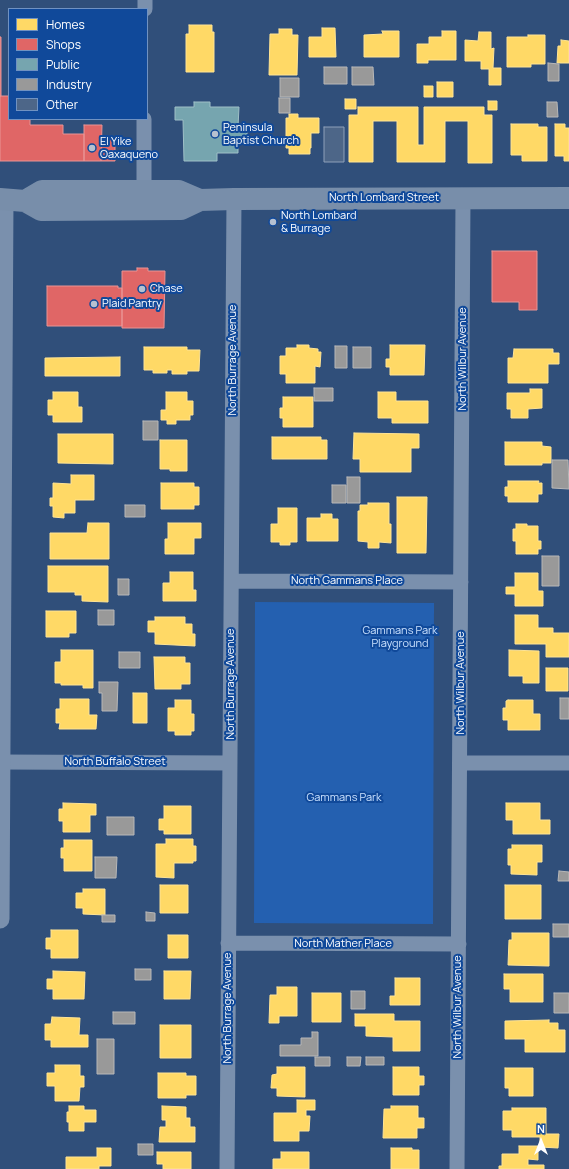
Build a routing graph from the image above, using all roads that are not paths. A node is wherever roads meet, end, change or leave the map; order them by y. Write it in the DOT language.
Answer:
graph roads {
  1 [pos="144,120"];
  2 [pos="144,191"];
  3 [pos="463,198"];
  4 [pos="569,198"];
  5 [pos="234,199"];
  6 [pos="10,200"];
  7 [pos="200,200"];
  8 [pos="232,581"];
  9 [pos="461,582"];
  10 [pos="0,762"];
  11 [pos="230,763"];
  12 [pos="461,763"];
  13 [pos="569,763"];
  14 [pos="0,919"];
  15 [pos="228,943"];
  16 [pos="459,944"];
  17 [pos="227,1169"];
  18 [pos="457,1169"];
  1 -- 2 [label="street"];
  2 -- 6 [label="main road, North Lombard Street"];
  2 -- 7 [label="main road, North Lombard Street"];
  3 -- 4 [label="main road, North Lombard Street"];
  3 -- 5 [label="main road, North Lombard Street"];
  3 -- 9 [label="street, North Wilbur Avenue"];
  5 -- 7 [label="main road, North Lombard Street"];
  5 -- 8 [label="street, North Burrage Avenue"];
  6 -- 7 [label="main road, North Lombard Street"];
  6 -- 10 [label="street"];
  8 -- 9 [label="street, North Gammans Place"];
  8 -- 11 [label="street, North Burrage Avenue"];
  9 -- 12 [label="street, North Wilbur Avenue"];
  10 -- 11 [label="street, North Buffalo Street"];
  10 -- 14 [label="street"];
  11 -- 15 [label="street, North Burrage Avenue"];
  12 -- 13 [label="street"];
  12 -- 16 [label="street, North Wilbur Avenue"];
  15 -- 16 [label="street, North Mather Place"];
  15 -- 17 [label="street, North Burrage Avenue"];
  16 -- 18 [label="street, North Wilbur Avenue"];
}
